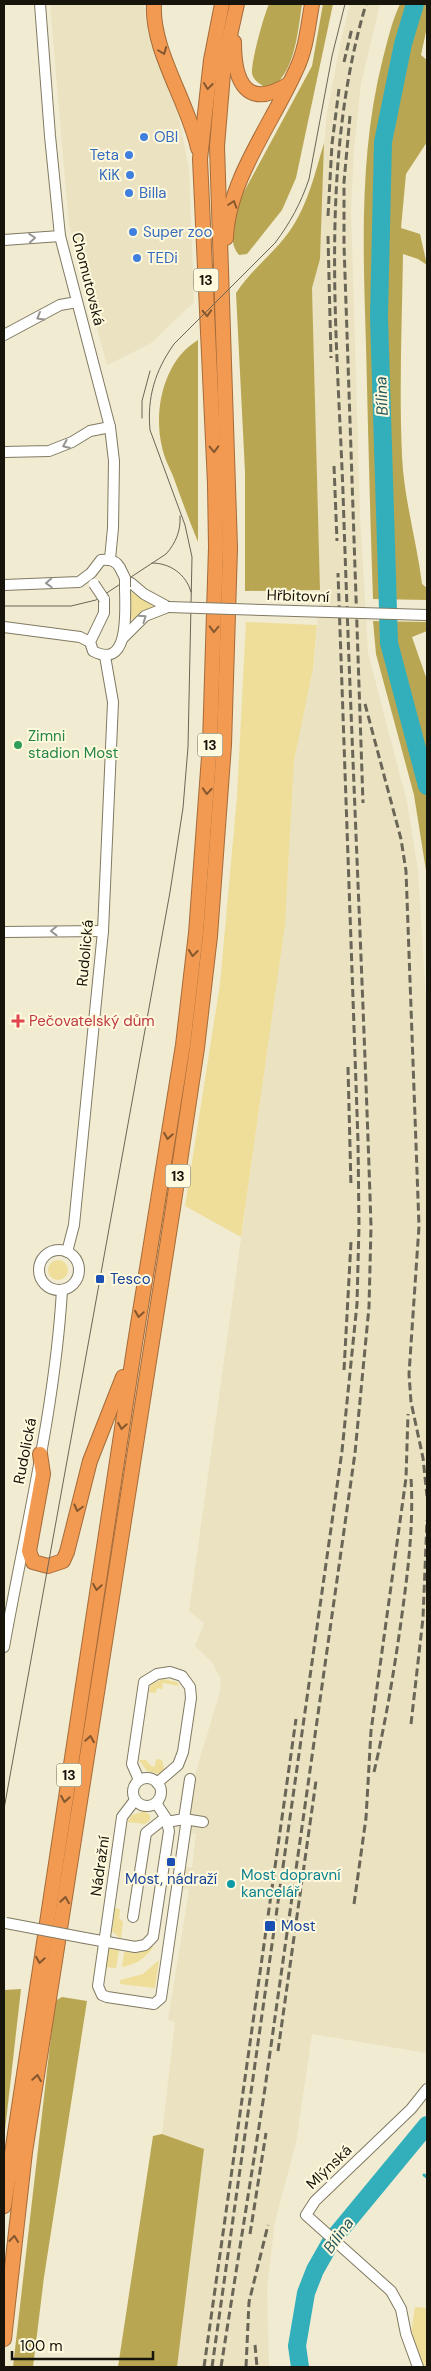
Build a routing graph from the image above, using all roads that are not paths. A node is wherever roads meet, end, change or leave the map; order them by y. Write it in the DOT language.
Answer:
graph roads {
  1 [pos="40,4"];
  2 [pos="154,4"];
  3 [pos="222,4"];
  4 [pos="238,4"];
  5 [pos="312,4"];
  6 [pos="289,84"];
  7 [pos="200,159"];
  8 [pos="60,236"];
  9 [pos="4,240"];
  10 [pos="77,302"];
  11 [pos="4,335"];
  12 [pos="224,339"];
  13 [pos="110,427"];
  14 [pos="4,452"];
  15 [pos="110,559"];
  16 [pos="91,572"];
  17 [pos="125,579"];
  18 [pos="4,586"];
  19 [pos="168,607"];
  20 [pos="427,615"];
  21 [pos="4,627"];
  22 [pos="123,638"];
  23 [pos="90,642"];
  24 [pos="105,656"];
  25 [pos="103,931"];
  26 [pos="4,932"];
  27 [pos="67,1252"];
  28 [pos="62,1290"];
  29 [pos="134,1343"];
  30 [pos="40,1454"];
  31 [pos="7,1612"];
  32 [pos="4,1647"];
  33 [pos="190,1779"];
  34 [pos="139,1780"];
  35 [pos="157,1783"];
  36 [pos="135,1800"];
  37 [pos="156,1803"];
  38 [pos="184,1819"];
  39 [pos="166,1820"];
  40 [pos="203,1822"];
  41 [pos="133,1917"];
  42 [pos="5,1922"];
  43 [pos="104,1941"];
  44 [pos="427,2089"];
  45 [pos="4,2206"];
  46 [pos="4,2339"];
  47 [pos="418,2367"];
  1 -- 8 [label="street, Chomutovská"];
  2 -- 7 [label="highway, one-way"];
  3 -- 7 [label="highway, 13, one-way"];
  4 -- 6 [label="highway"];
  4 -- 12 [label="highway, 13"];
  5 -- 6 [label="highway"];
  12 -- 6 [label="highway, one-way"];
  7 -- 29 [label="highway, 13, one-way"];
  9 -- 8 [label="street, one-way"];
  8 -- 10 [label="street, Chomutovská"];
  10 -- 11 [label="street, one-way"];
  10 -- 13 [label="street, Chomutovská"];
  46 -- 12 [label="highway, 13, one-way"];
  13 -- 14 [label="street, one-way"];
  13 -- 15 [label="street, Chomutovská"];
  15 -- 16 [label="street"];
  15 -- 17 [label="street"];
  16 -- 18 [label="street, one-way"];
  16 -- 23 [label="street, bridge"];
  17 -- 19 [label="street"];
  17 -- 22 [label="street"];
  19 -- 20 [label="street, Hřbitovní, bridge"];
  22 -- 19 [label="street, one-way"];
  21 -- 23 [label="street"];
  22 -- 24 [label="street"];
  23 -- 24 [label="street"];
  24 -- 25 [label="street, Rudolická"];
  25 -- 26 [label="street, one-way"];
  25 -- 27 [label="street, Rudolická"];
  27 -- 28 [label="street"];
  27 -- 28 [label="street"];
  28 -- 30 [label="street, Rudolická"];
  29 -- 30 [label="highway, one-way"];
  29 -- 45 [label="highway, 13, one-way"];
  30 -- 31 [label="street, Rudolická"];
  31 -- 32 [label="street, Rudolická"];
  33 -- 38 [label="street"];
  34 -- 35 [label="street"];
  34 -- 35 [label="street"];
  34 -- 36 [label="street"];
  35 -- 37 [label="street"];
  36 -- 37 [label="street"];
  36 -- 43 [label="street, Nádražní"];
  37 -- 39 [label="street"];
  38 -- 39 [label="street"];
  38 -- 40 [label="street"];
  38 -- 43 [label="street, Nádražní"];
  39 -- 41 [label="street"];
  39 -- 43 [label="street"];
  42 -- 43 [label="street, bridge"];
  44 -- 47 [label="street, Mlýnská"];
}
